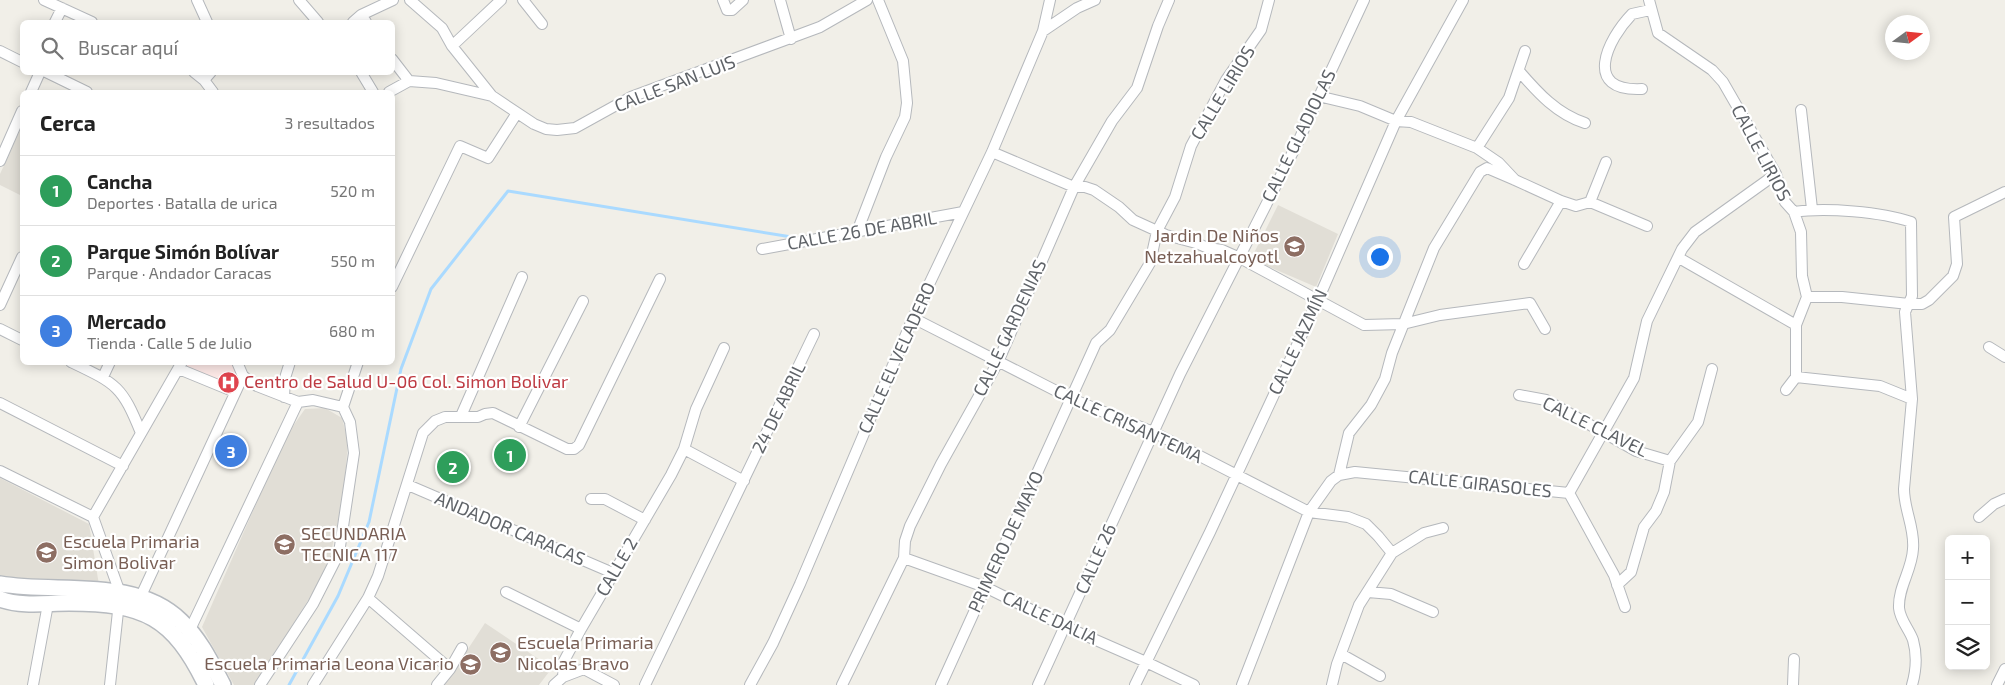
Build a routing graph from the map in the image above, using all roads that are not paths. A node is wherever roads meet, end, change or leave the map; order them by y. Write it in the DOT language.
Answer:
graph roads {
  1 [pos="44,0"];
  2 [pos="197,0"];
  3 [pos="299,0"];
  4 [pos="392,0"];
  5 [pos="410,0"];
  6 [pos="501,0"];
  7 [pos="523,0"];
  8 [pos="723,0"];
  9 [pos="743,0"];
  10 [pos="780,0"];
  11 [pos="867,0"];
  12 [pos="878,0"];
  13 [pos="1050,0"];
  14 [pos="1095,0"];
  15 [pos="1169,0"];
  16 [pos="1269,0"];
  17 [pos="1364,0"];
  18 [pos="1463,0"];
  19 [pos="1650,5"];
  20 [pos="62,8"];
  21 [pos="364,19"];
  22 [pos="56,20"];
  23 [pos="88,20"];
  24 [pos="206,20"];
  25 [pos="316,20"];
  26 [pos="542,24"];
  27 [pos="1043,31"];
  28 [pos="791,39"];
  29 [pos="452,46"];
  30 [pos="0,51"];
  31 [pos="1525,51"];
  32 [pos="20,61"];
  33 [pos="395,63"];
  34 [pos="1520,71"];
  35 [pos="39,75"];
  36 [pos="52,75"];
  37 [pos="362,75"];
  38 [pos="208,76"];
  39 [pos="409,81"];
  40 [pos="1642,88"];
  41 [pos="32,90"];
  42 [pos="84,90"];
  43 [pos="212,90"];
  44 [pos="372,90"];
  45 [pos="393,90"];
  46 [pos="492,96"];
  47 [pos="1318,96"];
  48 [pos="1801,110"];
  49 [pos="517,113"];
  50 [pos="20,116"];
  51 [pos="1396,121"];
  52 [pos="1585,123"];
  53 [pos="1477,148"];
  54 [pos="992,152"];
  55 [pos="0,161"];
  56 [pos="1606,162"];
  57 [pos="1776,174"];
  58 [pos="1515,180"];
  59 [pos="1074,187"];
  60 [pos="2005,192"];
  61 [pos="1561,201"];
  62 [pos="1590,202"];
  63 [pos="1812,210"];
  64 [pos="963,212"];
  65 [pos="1794,212"];
  66 [pos="1647,226"];
  67 [pos="1157,231"];
  68 [pos="857,232"];
  69 [pos="762,249"];
  70 [pos="1240,258"];
  71 [pos="1679,258"];
  72 [pos="20,261"];
  73 [pos="1524,264"];
  74 [pos="522,277"];
  75 [pos="660,280"];
  76 [pos="395,281"];
  77 [pos="1807,297"];
  78 [pos="1318,300"];
  79 [pos="583,301"];
  80 [pos="1909,304"];
  81 [pos="0,305"];
  82 [pos="913,318"];
  83 [pos="1403,324"];
  84 [pos="1796,325"];
  85 [pos="0,329"];
  86 [pos="1546,329"];
  87 [pos="814,334"];
  88 [pos="20,339"];
  89 [pos="1989,347"];
  90 [pos="724,348"];
  91 [pos="2005,357"];
  92 [pos="998,362"];
  93 [pos="77,365"];
  94 [pos="109,365"];
  95 [pos="238,365"];
  96 [pos="289,365"];
  97 [pos="357,365"];
  98 [pos="181,366"];
  99 [pos="1712,368"];
  100 [pos="243,376"];
  101 [pos="103,377"];
  102 [pos="1796,377"];
  103 [pos="1786,390"];
  104 [pos="235,392"];
  105 [pos="1519,395"];
  106 [pos="284,397"];
  107 [pos="1072,399"];
  108 [pos="1912,399"];
  109 [pos="298,402"];
  110 [pos="0,403"];
  111 [pos="343,407"];
  112 [pos="461,416"];
  113 [pos="519,427"];
  114 [pos="1153,432"];
  115 [pos="141,433"];
  116 [pos="1604,433"];
  117 [pos="684,449"];
  118 [pos="1670,461"];
  119 [pos="123,466"];
  120 [pos="0,472"];
  121 [pos="1235,475"];
  122 [pos="1339,475"];
  123 [pos="744,481"];
  124 [pos="408,485"];
  125 [pos="1569,493"];
  126 [pos="591,499"];
  127 [pos="2005,499"];
  128 [pos="1309,512"];
  129 [pos="93,517"];
  130 [pos="1979,517"];
  131 [pos="645,520"];
  132 [pos="1443,528"];
  133 [pos="1392,553"];
  134 [pos="904,558"];
  135 [pos="613,573"];
  136 [pos="0,584"];
  137 [pos="1617,585"];
  138 [pos="985,587"];
  139 [pos="506,592"];
  140 [pos="1368,592"];
  141 [pos="140,598"];
  142 [pos="368,598"];
  143 [pos="0,599"];
  144 [pos="120,600"];
  145 [pos="48,604"];
  146 [pos="1625,607"];
  147 [pos="1433,612"];
  148 [pos="1066,627"];
  149 [pos="581,629"];
  150 [pos="186,637"];
  151 [pos="462,648"];
  152 [pos="1341,654"];
  153 [pos="1794,659"];
  154 [pos="1146,662"];
  155 [pos="2005,669"];
  156 [pos="450,670"];
  157 [pos="1380,676"];
  158 [pos="563,677"];
  159 [pos="33,685"];
  160 [pos="110,685"];
  161 [pos="206,685"];
  162 [pos="223,685"];
  163 [pos="260,685"];
  164 [pos="312,685"];
  165 [pos="437,685"];
  166 [pos="554,685"];
  167 [pos="614,685"];
  168 [pos="645,685"];
  169 [pos="750,685"];
  170 [pos="842,685"];
  171 [pos="941,685"];
  172 [pos="1038,685"];
  173 [pos="1135,685"];
  174 [pos="1194,685"];
  175 [pos="1242,685"];
  176 [pos="1332,685"];
  177 [pos="1793,685"];
  178 [pos="1912,685"];
  179 [pos="1997,685"];
  1 -- 20 [label="street"];
  2 -- 24 [label="street"];
  3 -- 25 [label="street"];
  4 -- 21 [label="street"];
  5 -- 29 [label="street, CALLE SAN LUIS"];
  6 -- 29 [label="street"];
  7 -- 26 [label="street"];
  8 -- 9 [label="street"];
  10 -- 28 [label="street"];
  11 -- 28 [label="street, CALLE SAN LUIS"];
  12 -- 68 [label="street"];
  13 -- 27 [label="street, CALLE EL VELADERO"];
  14 -- 27 [label="street"];
  15 -- 59 [label="street, CALLE GARDENIAS"];
  16 -- 67 [label="street, CALLE LIRIOS"];
  17 -- 47 [label="street, CALLE GLADIOLAS"];
  18 -- 51 [label="street, CALLE JAZMÍN"];
  19 -- 40 [label="street"];
  19 -- 57 [label="street, CALLE LIRIOS"];
  20 -- 22 [label="street"];
  20 -- 23 [label="street"];
  27 -- 54 [label="street, CALLE EL VELADERO"];
  28 -- 49 [label="street, CALLE SAN LUIS"];
  29 -- 46 [label="street, CALLE SAN LUIS"];
  30 -- 32 [label="street"];
  31 -- 34 [label="street"];
  33 -- 39 [label="street"];
  34 -- 52 [label="street"];
  34 -- 53 [label="street"];
  35 -- 41 [label="street"];
  36 -- 42 [label="street"];
  37 -- 44 [label="street"];
  38 -- 43 [label="street"];
  39 -- 45 [label="street"];
  39 -- 46 [label="street"];
  46 -- 49 [label="street, CALLE SAN LUIS"];
  47 -- 51 [label="street"];
  47 -- 70 [label="street, CALLE GLADIOLAS"];
  48 -- 63 [label="street"];
  49 -- 76 [label="street"];
  50 -- 55 [label="street"];
  51 -- 53 [label="street"];
  51 -- 78 [label="street, CALLE JAZMÍN"];
  53 -- 58 [label="street"];
  54 -- 59 [label="street"];
  54 -- 64 [label="street, CALLE EL VELADERO"];
  56 -- 62 [label="street"];
  57 -- 65 [label="street, CALLE LIRIOS"];
  57 -- 71 [label="street"];
  58 -- 61 [label="street"];
  58 -- 83 [label="street"];
  59 -- 67 [label="street"];
  59 -- 92 [label="street, CALLE GARDENIAS"];
  60 -- 80 [label="street"];
  61 -- 62 [label="street"];
  61 -- 73 [label="street"];
  62 -- 66 [label="street"];
  63 -- 65 [label="street, CALLE LIRIOS"];
  63 -- 80 [label="street, CALLE LIRIOS"];
  64 -- 68 [label="street, CALLE 26 DE ABRIL"];
  64 -- 82 [label="street, CALLE EL VELADERO"];
  65 -- 77 [label="street"];
  67 -- 70 [label="street"];
  67 -- 107 [label="street, CALLE LIRIOS"];
  68 -- 69 [label="street, CALLE 26 DE ABRIL"];
  70 -- 78 [label="street"];
  70 -- 114 [label="street, CALLE GLADIOLAS"];
  71 -- 84 [label="street"];
  71 -- 116 [label="street, CALLE GIRASOLES"];
  72 -- 81 [label="street"];
  74 -- 112 [label="street"];
  75 -- 113 [label="street"];
  77 -- 80 [label="street"];
  77 -- 84 [label="street"];
  78 -- 83 [label="street"];
  78 -- 121 [label="street, CALLE JAZMÍN"];
  79 -- 113 [label="street"];
  80 -- 108 [label="street"];
  82 -- 92 [label="street, CALLE CRISANTEMA"];
  82 -- 169 [label="street, CALLE EL VELADERO"];
  83 -- 86 [label="street"];
  83 -- 122 [label="street"];
  84 -- 102 [label="street"];
  85 -- 88 [label="street"];
  87 -- 123 [label="street, 24 DE ABRIL"];
  89 -- 91 [label="street"];
  90 -- 117 [label="street, CALLE 2"];
  92 -- 107 [label="street, CALLE CRISANTEMA"];
  92 -- 134 [label="street, CALLE GARDENIAS"];
  93 -- 101 [label="street"];
  94 -- 101 [label="street"];
  95 -- 100 [label="street"];
  96 -- 106 [label="street"];
  97 -- 111 [label="street"];
  98 -- 104 [label="street"];
  98 -- 115 [label="street"];
  99 -- 118 [label="street"];
  100 -- 104 [label="street"];
  100 -- 106 [label="street"];
  101 -- 115 [label="street"];
  102 -- 103 [label="street"];
  102 -- 108 [label="street"];
  104 -- 141 [label="street"];
  105 -- 116 [label="street, CALLE CLAVEL"];
  106 -- 109 [label="street"];
  107 -- 114 [label="street, CALLE CRISANTEMA"];
  107 -- 138 [label="street, PRIMERO DE MAYO"];
  108 -- 178 [label="street"];
  109 -- 111 [label="street"];
  109 -- 150 [label="street"];
  110 -- 119 [label="street"];
  111 -- 163 [label="street"];
  112 -- 113 [label="street"];
  112 -- 124 [label="street"];
  114 -- 121 [label="street, CALLE CRISANTEMA"];
  114 -- 148 [label="street, CALLE 26"];
  115 -- 119 [label="street"];
  116 -- 118 [label="street, CALLE CLAVEL"];
  116 -- 125 [label="street, CALLE GIRASOLES"];
  117 -- 123 [label="street"];
  117 -- 131 [label="street, CALLE 2"];
  118 -- 137 [label="street"];
  119 -- 129 [label="street"];
  120 -- 129 [label="street"];
  121 -- 128 [label="street, CALLE CRISANTEMA"];
  121 -- 154 [label="street, CALLE JAZMÍN"];
  122 -- 125 [label="street, CALLE GIRASOLES"];
  122 -- 128 [label="street"];
  123 -- 168 [label="street, 24 DE ABRIL"];
  124 -- 135 [label="street, ANDADOR CARACAS"];
  124 -- 142 [label="street"];
  125 -- 137 [label="street"];
  126 -- 131 [label="street"];
  127 -- 130 [label="street"];
  128 -- 133 [label="street, CALLE CRISANTEMA"];
  128 -- 175 [label="street"];
  129 -- 144 [label="street"];
  131 -- 135 [label="street, CALLE 2"];
  132 -- 133 [label="street"];
  133 -- 140 [label="street"];
  134 -- 138 [label="street, CALLE DALIA"];
  134 -- 170 [label="street, CALLE GARDENIAS"];
  135 -- 149 [label="street, CALLE 2"];
  136 -- 144 [label="main road"];
  137 -- 146 [label="street"];
  138 -- 148 [label="street, CALLE DALIA"];
  138 -- 171 [label="street, PRIMERO DE MAYO"];
  139 -- 149 [label="street"];
  140 -- 147 [label="street"];
  140 -- 152 [label="street"];
  141 -- 144 [label="main road"];
  141 -- 150 [label="main road"];
  142 -- 156 [label="street"];
  142 -- 164 [label="street"];
  143 -- 145 [label="main road"];
  144 -- 145 [label="main road"];
  144 -- 150 [label="main road"];
  144 -- 160 [label="street"];
  145 -- 159 [label="street"];
  148 -- 154 [label="street, CALLE DALIA"];
  148 -- 172 [label="street, CALLE 26"];
  149 -- 158 [label="street, CALLE 2"];
  150 -- 161 [label="main road"];
  150 -- 162 [label="main road"];
  151 -- 156 [label="street"];
  152 -- 157 [label="street"];
  152 -- 176 [label="street"];
  153 -- 177 [label="street"];
  154 -- 173 [label="street, CALLE JAZMÍN"];
  154 -- 174 [label="street, CALLE DALIA"];
  155 -- 179 [label="street"];
  156 -- 165 [label="street"];
  158 -- 166 [label="street"];
  158 -- 167 [label="street"];
}
